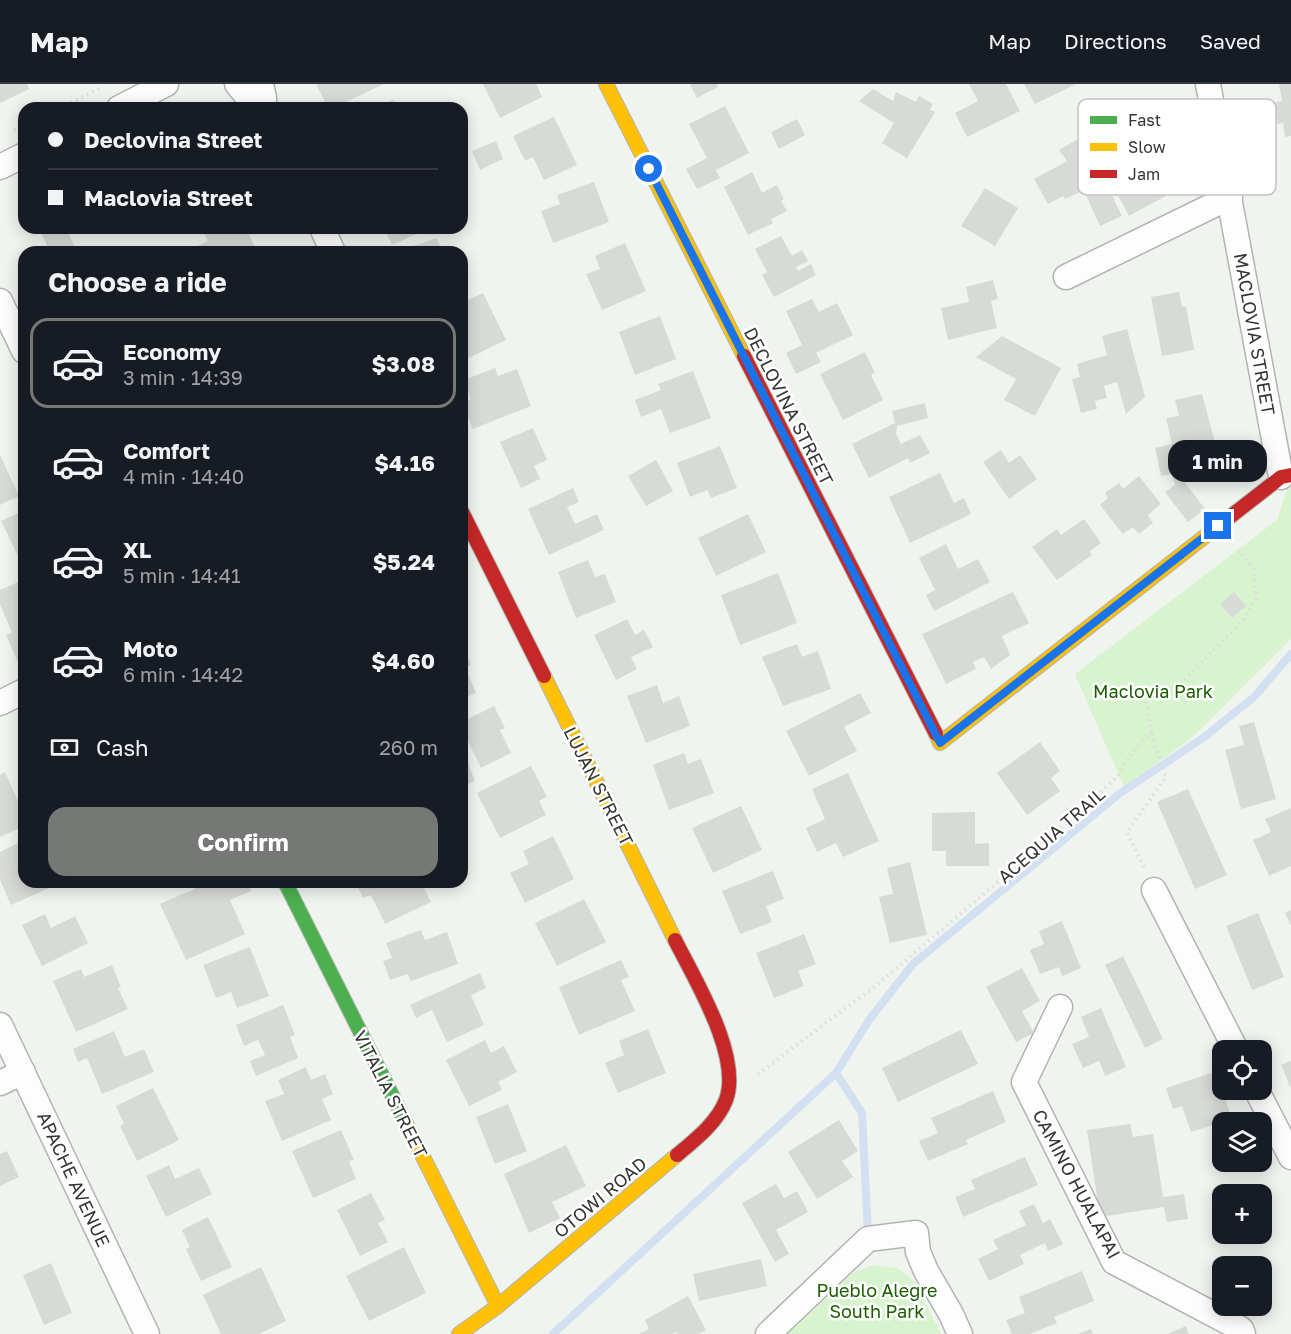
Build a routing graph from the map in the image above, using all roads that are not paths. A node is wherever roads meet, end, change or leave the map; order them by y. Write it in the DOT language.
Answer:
graph roads {
  1 [pos="168,84"];
  2 [pos="237,84"];
  3 [pos="261,84"];
  4 [pos="606,84"];
  5 [pos="1208,84"];
  6 [pos="1211,99"];
  7 [pos="131,102"];
  8 [pos="252,102"];
  9 [pos="264,102"];
  10 [pos="18,158"];
  11 [pos="0,167"];
  12 [pos="1230,197"];
  13 [pos="1066,277"];
  14 [pos="0,301"];
  15 [pos="18,338"];
  16 [pos="1286,476"];
  17 [pos="468,524"];
  18 [pos="18,694"];
  19 [pos="0,703"];
  20 [pos="940,743"];
  21 [pos="288,888"];
  22 [pos="1154,890"];
  23 [pos="1060,1007"];
  24 [pos="0,1025"];
  25 [pos="1231,1040"];
  26 [pos="23,1072"];
  27 [pos="0,1083"];
  28 [pos="726,1099"];
  29 [pos="1262,1100"];
  30 [pos="1291,1157"];
  31 [pos="498,1306"];
  32 [pos="147,1334"];
  33 [pos="459,1334"];
  34 [pos="768,1334"];
  35 [pos="960,1334"];
  36 [pos="1243,1334"];
  1 -- 7 [label="street"];
  2 -- 8 [label="street"];
  3 -- 9 [label="street"];
  4 -- 20 [label="street, DECLOVINA STREET"];
  5 -- 6 [label="street, MACLOVIA STREET"];
  10 -- 11 [label="street"];
  12 -- 13 [label="street"];
  12 -- 16 [label="street, MACLOVIA STREET"];
  14 -- 15 [label="street"];
  16 -- 20 [label="street, MACLOVIA STREET"];
  17 -- 28 [label="street, LUJAN STREET"];
  18 -- 19 [label="street"];
  21 -- 31 [label="street, VITALIA STREET"];
  22 -- 25 [label="street"];
  23 -- 36 [label="street, CAMINO HUALAPAI"];
  24 -- 26 [label="street, APACHE AVENUE"];
  26 -- 27 [label="street"];
  26 -- 32 [label="street, APACHE AVENUE"];
  28 -- 31 [label="street, OTOWI ROAD"];
  29 -- 30 [label="street"];
  31 -- 33 [label="street, OTOWI ROAD"];
  34 -- 35 [label="street"];
}
